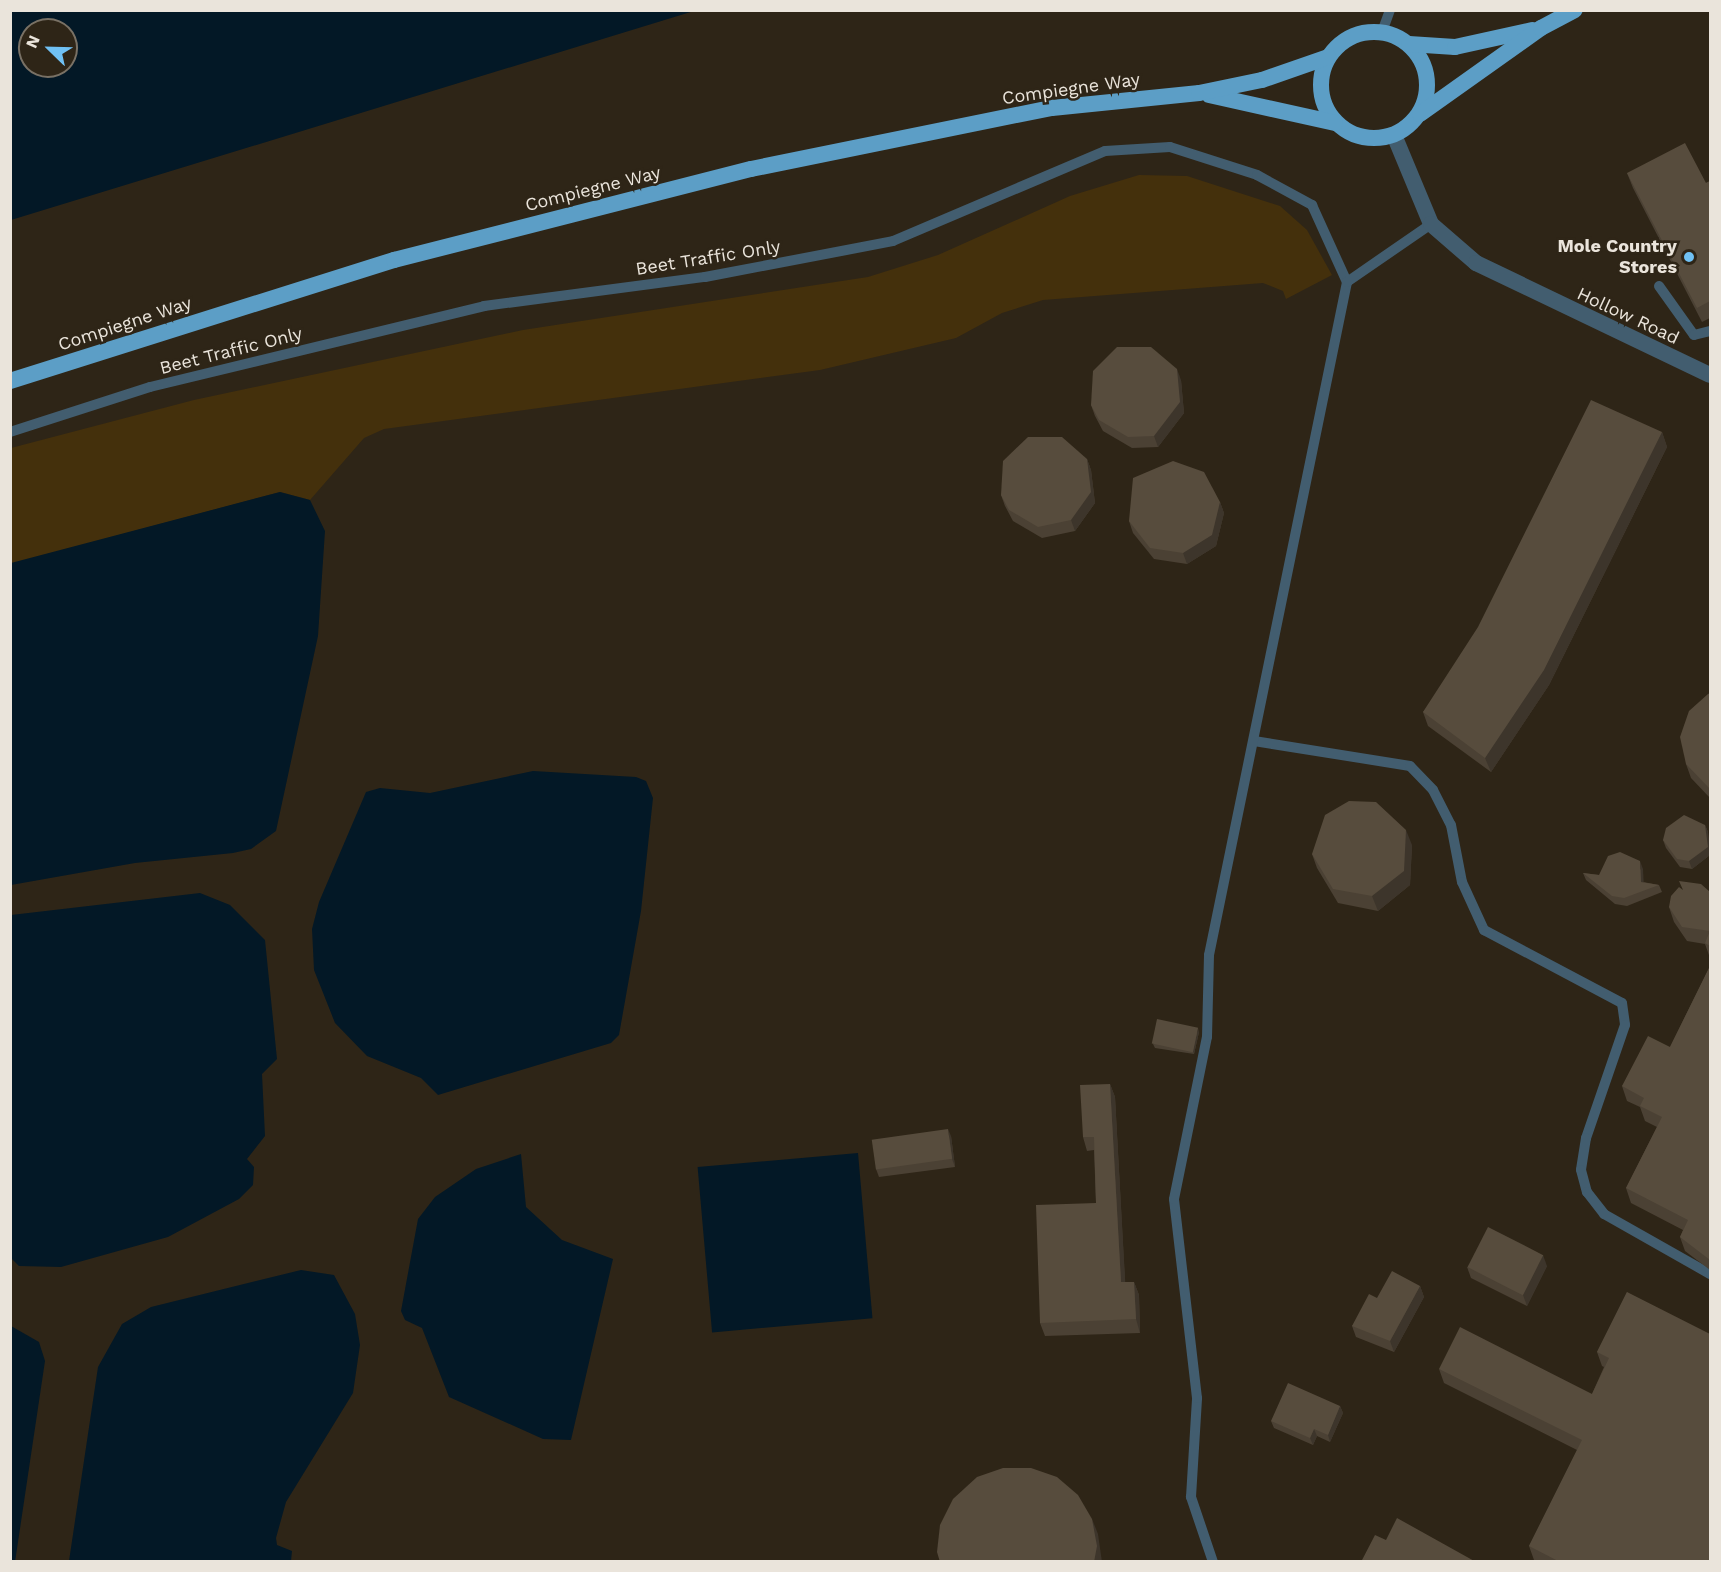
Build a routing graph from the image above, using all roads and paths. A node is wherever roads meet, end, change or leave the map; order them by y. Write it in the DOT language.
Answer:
graph roads {
  1 [pos="1390,10"];
  2 [pos="1575,10"];
  3 [pos="1541,28"];
  4 [pos="1382,32"];
  5 [pos="1409,44"];
  6 [pos="1328,57"];
  7 [pos="1199,93"];
  8 [pos="1417,117"];
  9 [pos="1335,123"];
  10 [pos="1394,135"];
  11 [pos="1431,224"];
  12 [pos="1347,282"];
  13 [pos="1659,286"];
  14 [pos="1710,331"];
  15 [pos="1710,375"];
  16 [pos="10,381"];
  17 [pos="10,432"];
  18 [pos="1254,741"];
  19 [pos="1710,1274"];
  20 [pos="1213,1562"];
  1 -- 4 [label="lane"];
  2 -- 3 [label="highway"];
  3 -- 5 [label="highway"];
  3 -- 8 [label="highway"];
  4 -- 5 [label="highway"];
  4 -- 6 [label="highway"];
  5 -- 8 [label="highway"];
  6 -- 7 [label="highway, Compiegne Way"];
  6 -- 9 [label="highway"];
  7 -- 9 [label="highway, Compiegne Way"];
  7 -- 16 [label="highway, Compiegne Way"];
  8 -- 10 [label="highway"];
  9 -- 10 [label="highway"];
  10 -- 11 [label="street, Hollow Road"];
  11 -- 12 [label="lane"];
  11 -- 15 [label="street, Hollow Road"];
  12 -- 17 [label="lane, Beet Traffic Only"];
  12 -- 18 [label="lane"];
  13 -- 14 [label="lane"];
  18 -- 19 [label="lane"];
  18 -- 20 [label="lane"];
}
